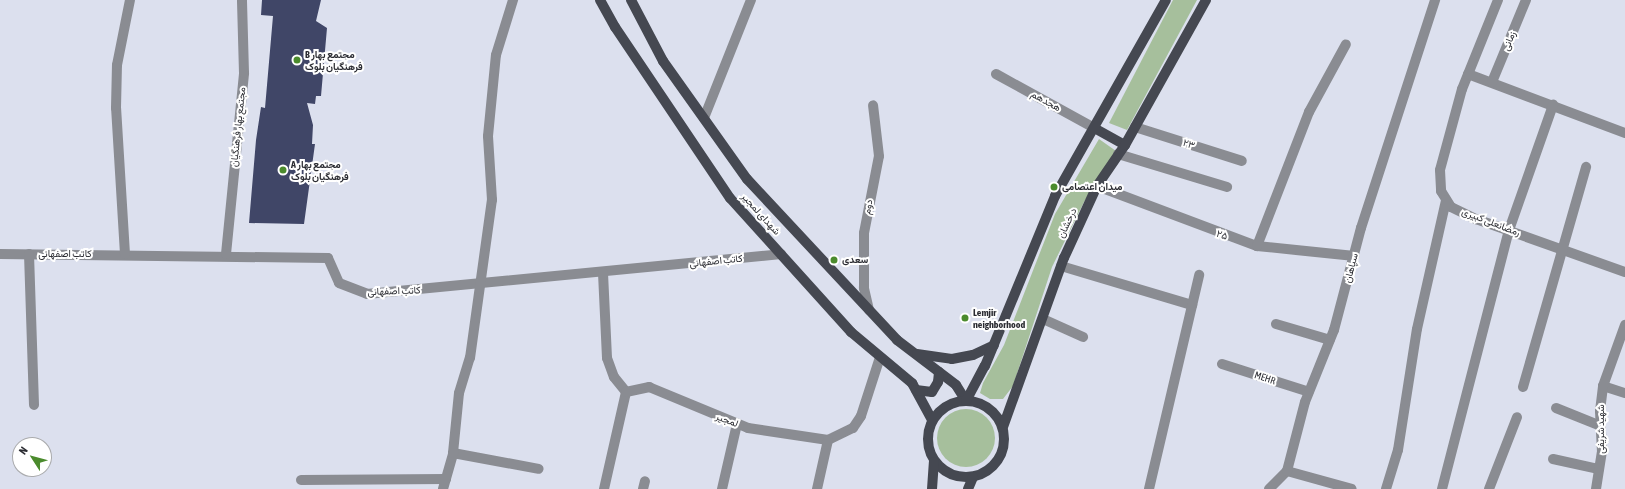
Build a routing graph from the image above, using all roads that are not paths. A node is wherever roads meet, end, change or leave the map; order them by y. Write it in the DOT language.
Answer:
graph roads {
  1 [pos="130,0"];
  2 [pos="242,0"];
  3 [pos="513,0"];
  4 [pos="600,0"];
  5 [pos="632,0"];
  6 [pos="751,0"];
  7 [pos="1166,0"];
  8 [pos="1206,0"];
  9 [pos="1435,0"];
  10 [pos="1498,0"];
  11 [pos="1526,0"];
  12 [pos="1346,44"];
  13 [pos="996,74"];
  14 [pos="1468,74"];
  15 [pos="1492,82"];
  16 [pos="873,105"];
  17 [pos="1553,105"];
  18 [pos="704,118"];
  19 [pos="1135,127"];
  20 [pos="1096,129"];
  21 [pos="1625,133"];
  22 [pos="1125,144"];
  23 [pos="1118,154"];
  24 [pos="1242,161"];
  25 [pos="1586,167"];
  26 [pos="1097,186"];
  27 [pos="1227,187"];
  28 [pos="1446,200"];
  29 [pos="1509,230"];
  30 [pos="1257,246"];
  31 [pos="1562,248"];
  32 [pos="0,254"];
  33 [pos="30,254"];
  34 [pos="125,254"];
  35 [pos="226,254"];
  36 [pos="781,254"];
  37 [pos="1354,256"];
  38 [pos="1061,266"];
  39 [pos="1625,272"];
  40 [pos="603,273"];
  41 [pos="1199,275"];
  42 [pos="479,286"];
  43 [pos="1192,305"];
  44 [pos="869,310"];
  45 [pos="1044,319"];
  46 [pos="1276,324"];
  47 [pos="1625,325"];
  48 [pos="1083,337"];
  49 [pos="1330,340"];
  50 [pos="994,345"];
  51 [pos="915,354"];
  52 [pos="880,357"];
  53 [pos="1222,364"];
  54 [pos="939,372"];
  55 [pos="1603,386"];
  56 [pos="1523,388"];
  57 [pos="916,390"];
  58 [pos="626,392"];
  59 [pos="1309,392"];
  60 [pos="1625,393"];
  61 [pos="966,400"];
  62 [pos="34,405"];
  63 [pos="1556,408"];
  64 [pos="1517,417"];
  65 [pos="932,420"];
  66 [pos="737,424"];
  67 [pos="1601,426"];
  68 [pos="1003,427"];
  69 [pos="828,440"];
  70 [pos="453,453"];
  71 [pos="1553,459"];
  72 [pos="934,462"];
  73 [pos="539,469"];
  74 [pos="1599,469"];
  75 [pos="1287,471"];
  76 [pos="973,477"];
  77 [pos="446,479"];
  78 [pos="301,480"];
  79 [pos="443,489"];
  80 [pos="604,489"];
  81 [pos="722,489"];
  82 [pos="817,489"];
  83 [pos="932,489"];
  84 [pos="968,489"];
  85 [pos="1149,489"];
  86 [pos="1269,489"];
  87 [pos="1352,489"];
  88 [pos="1386,489"];
  89 [pos="1442,489"];
  90 [pos="1489,489"];
  91 [pos="1596,489"];
  1 -- 34 [label="street"];
  2 -- 35 [label="street, مجتمع بهار فرهنگیان"];
  3 -- 42 [label="street"];
  4 -- 36 [label="main road, شهدای لمجیر"];
  5 -- 18 [label="main road, شهدای لمجیر"];
  6 -- 18 [label="street"];
  7 -- 20 [label="main road, درخشان"];
  8 -- 19 [label="main road, درخشان"];
  9 -- 37 [label="street, سپاهان"];
  10 -- 14 [label="street"];
  11 -- 15 [label="street, زمانی"];
  12 -- 30 [label="street"];
  13 -- 20 [label="street, هجدهم"];
  14 -- 15 [label="street"];
  14 -- 28 [label="street"];
  15 -- 17 [label="street"];
  16 -- 44 [label="street, دوم"];
  17 -- 21 [label="street"];
  17 -- 29 [label="street"];
  18 -- 44 [label="main road, شهدای لمجیر"];
  19 -- 22 [label="main road, درخشان"];
  19 -- 24 [label="street, ۲۳"];
  20 -- 22 [label="main road"];
  20 -- 50 [label="main road, درخشان"];
  22 -- 23 [label="main road, درخشان"];
  23 -- 26 [label="main road, درخشان"];
  23 -- 27 [label="street"];
  25 -- 31 [label="street"];
  26 -- 30 [label="street, ۲۵"];
  26 -- 38 [label="main road, درخشان"];
  28 -- 29 [label="street, رمضانعلی کبیری"];
  28 -- 88 [label="street"];
  29 -- 31 [label="street, رمضانعلی کبیری"];
  29 -- 89 [label="street"];
  30 -- 37 [label="street, ۲۵"];
  31 -- 39 [label="street, رمضانعلی کبیری"];
  31 -- 56 [label="street"];
  32 -- 33 [label="street, کاتب اصفهانی"];
  33 -- 34 [label="street, کاتب اصفهانی"];
  33 -- 62 [label="street"];
  34 -- 35 [label="street, کاتب اصفهانی"];
  35 -- 42 [label="street, کاتب اصفهانی"];
  36 -- 40 [label="street, کاتب اصفهانی"];
  36 -- 52 [label="main road, شهدای لمجیر"];
  37 -- 49 [label="street, سپاهان"];
  38 -- 43 [label="street"];
  38 -- 45 [label="main road, درخشان"];
  40 -- 42 [label="street, کاتب اصفهانی"];
  40 -- 58 [label="street"];
  41 -- 43 [label="street"];
  42 -- 70 [label="street"];
  43 -- 85 [label="street"];
  44 -- 51 [label="main road, شهدای لمجیر"];
  45 -- 48 [label="street"];
  45 -- 68 [label="main road, درخشان"];
  46 -- 49 [label="street"];
  47 -- 55 [label="street, شهید شریفی"];
  49 -- 59 [label="street, سپاهان"];
  50 -- 51 [label="main road"];
  50 -- 61 [label="main road, درخشان"];
  51 -- 54 [label="main road, شهدای لمجیر"];
  52 -- 57 [label="main road, شهدای لمجیر"];
  52 -- 69 [label="street"];
  53 -- 59 [label="street, MEHR"];
  54 -- 57 [label="main road"];
  54 -- 61 [label="main road, شهدای لمجیر"];
  55 -- 60 [label="street"];
  55 -- 67 [label="street, شهید شریفی"];
  57 -- 65 [label="main road, شهدای لمجیر"];
  58 -- 66 [label="street, لمجیر"];
  58 -- 80 [label="street"];
  59 -- 75 [label="street, سپاهان"];
  61 -- 65 [label="main road"];
  61 -- 68 [label="main road"];
  63 -- 67 [label="street"];
  64 -- 90 [label="street"];
  65 -- 72 [label="main road"];
  66 -- 69 [label="street, لمجیر"];
  66 -- 81 [label="street"];
  67 -- 74 [label="street, شهید شریفی"];
  68 -- 76 [label="main road"];
  69 -- 82 [label="street"];
  70 -- 73 [label="street"];
  70 -- 77 [label="street"];
  71 -- 74 [label="street"];
  72 -- 76 [label="main road"];
  72 -- 83 [label="main road"];
  74 -- 91 [label="street, شهید شریفی"];
  75 -- 86 [label="street"];
  75 -- 87 [label="street"];
  76 -- 84 [label="main road"];
  77 -- 78 [label="street"];
  77 -- 79 [label="street"];
}
